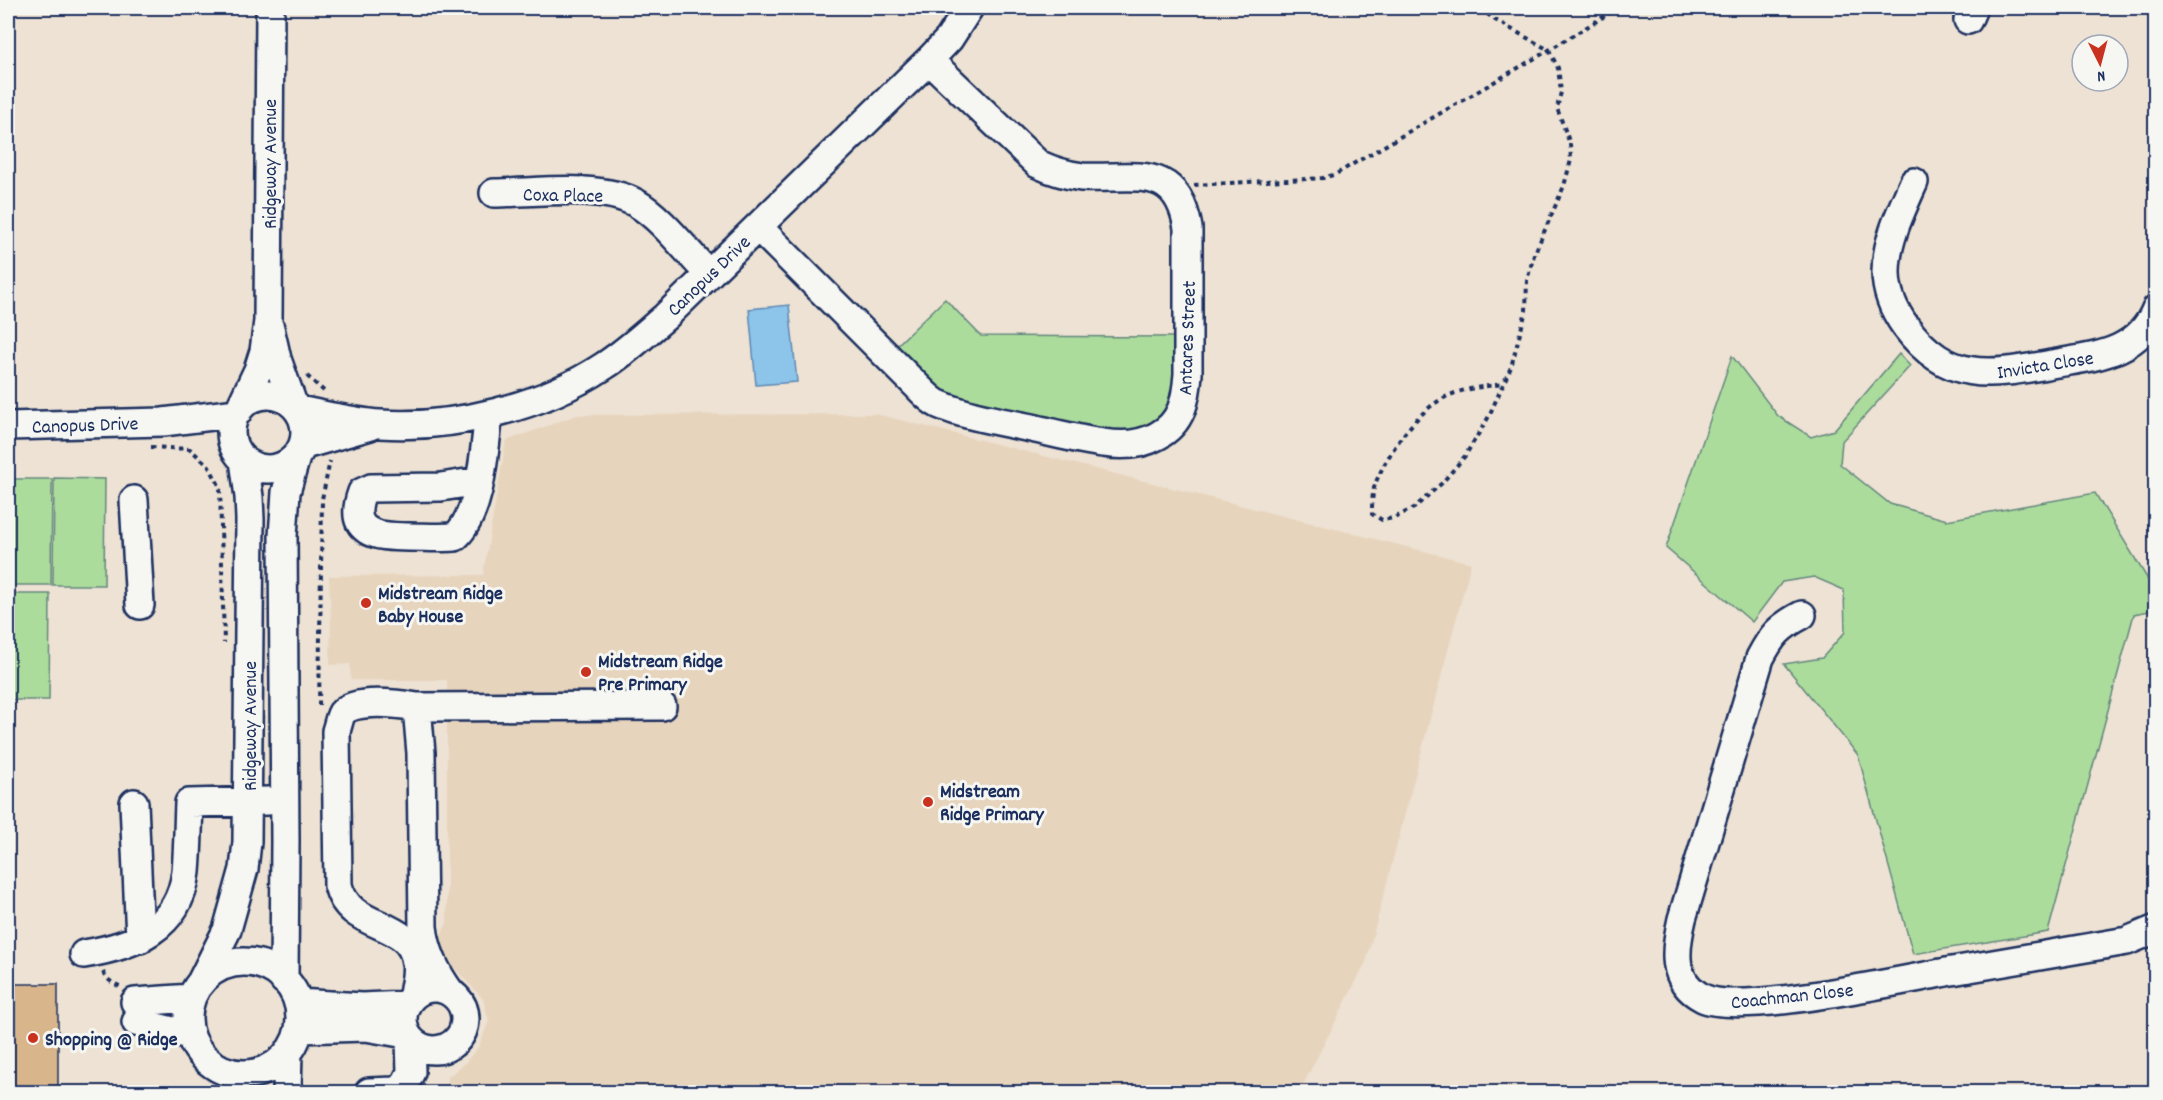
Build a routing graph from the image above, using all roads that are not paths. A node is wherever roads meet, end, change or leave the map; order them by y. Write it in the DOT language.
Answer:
graph roads {
  1 [pos="270,8"];
  2 [pos="969,8"];
  3 [pos="929,60"];
  4 [pos="1914,182"];
  5 [pos="494,193"];
  6 [pos="758,227"];
  7 [pos="709,274"];
  8 [pos="2154,315"];
  9 [pos="268,321"];
  10 [pos="296,407"];
  11 [pos="239,410"];
  12 [pos="489,414"];
  13 [pos="163,422"];
  14 [pos="380,424"];
  15 [pos="8,426"];
  16 [pos="300,451"];
  17 [pos="240,456"];
  18 [pos="479,481"];
  19 [pos="134,500"];
  20 [pos="140,605"];
  21 [pos="1802,615"];
  22 [pos="662,706"];
  23 [pos="417,707"];
  24 [pos="249,801"];
  25 [pos="284,801"];
  26 [pos="134,803"];
  27 [pos="422,891"];
  28 [pos="375,923"];
  29 [pos="2156,929"];
  30 [pos="140,939"];
  31 [pos="84,954"];
  32 [pos="284,980"];
  33 [pos="196,990"];
  34 [pos="451,993"];
  35 [pos="410,1000"];
  36 [pos="298,1003"];
  37 [pos="190,1035"];
  38 [pos="408,1037"];
  39 [pos="293,1041"];
  40 [pos="446,1048"];
  41 [pos="209,1062"];
  42 [pos="228,1092"];
  43 [pos="286,1092"];
  44 [pos="369,1092"];
  45 [pos="422,1092"];
  1 -- 9 [label="street, Ridgeway Avenue"];
  2 -- 3 [label="street, Canopus Drive"];
  3 -- 6 [label="street, Canopus Drive"];
  3 -- 6 [label="street, Antares Street"];
  4 -- 8 [label="street, Invicta Close"];
  5 -- 7 [label="street, Coxa Place"];
  6 -- 7 [label="street, Canopus Drive"];
  7 -- 12 [label="street, Canopus Drive"];
  9 -- 10 [label="street, Ridgeway Avenue"];
  9 -- 11 [label="street, Ridgeway Avenue"];
  10 -- 11 [label="street"];
  10 -- 14 [label="street, Canopus Drive"];
  10 -- 16 [label="street"];
  11 -- 13 [label="street, Canopus Drive"];
  11 -- 17 [label="street"];
  12 -- 14 [label="street, Canopus Drive"];
  12 -- 18 [label="street"];
  13 -- 15 [label="street, Canopus Drive"];
  13 -- 17 [label="street, Canopus Drive"];
  14 -- 16 [label="street, Canopus Drive"];
  16 -- 17 [label="street"];
  16 -- 25 [label="street, Ridgeway Avenue"];
  17 -- 24 [label="street, Ridgeway Avenue"];
  19 -- 20 [label="street"];
  21 -- 29 [label="street, Coachman Close"];
  22 -- 23 [label="street"];
  23 -- 27 [label="street"];
  23 -- 28 [label="street"];
  24 -- 25 [label="street"];
  24 -- 30 [label="street"];
  24 -- 33 [label="street, Ridgeway Avenue"];
  25 -- 32 [label="street, Ridgeway Avenue"];
  26 -- 30 [label="street"];
  27 -- 28 [label="street"];
  27 -- 34 [label="street"];
  28 -- 35 [label="street"];
  30 -- 31 [label="street"];
  32 -- 33 [label="street"];
  32 -- 36 [label="street"];
  33 -- 37 [label="street"];
  33 -- 37 [label="street"];
  34 -- 35 [label="street"];
  34 -- 40 [label="street"];
  35 -- 36 [label="street"];
  35 -- 38 [label="street"];
  36 -- 39 [label="street"];
  37 -- 41 [label="street"];
  38 -- 39 [label="street"];
  38 -- 40 [label="street"];
  38 -- 44 [label="street"];
  39 -- 41 [label="street"];
  39 -- 43 [label="street"];
  40 -- 45 [label="street"];
  41 -- 42 [label="street"];
}
